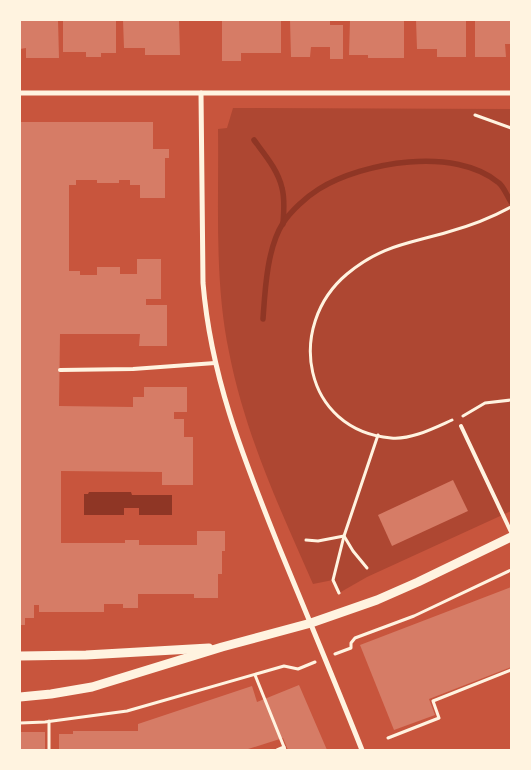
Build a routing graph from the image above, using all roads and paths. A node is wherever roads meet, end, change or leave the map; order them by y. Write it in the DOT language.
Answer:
graph roads {
  1 [pos="20,93"];
  2 [pos="202,93"];
  3 [pos="511,93"];
  4 [pos="475,116"];
  5 [pos="511,128"];
  6 [pos="511,208"];
  7 [pos="215,363"];
  8 [pos="60,370"];
  9 [pos="511,400"];
  10 [pos="461,426"];
  11 [pos="378,435"];
  12 [pos="511,532"];
  13 [pos="344,536"];
  14 [pos="511,537"];
  15 [pos="306,540"];
  16 [pos="367,568"];
  17 [pos="511,570"];
  18 [pos="339,593"];
  19 [pos="311,623"];
  20 [pos="222,647"];
  21 [pos="342,651"];
  22 [pos="20,656"];
  23 [pos="310,664"];
  24 [pos="511,670"];
  25 [pos="255,675"];
  26 [pos="20,697"];
  27 [pos="49,722"];
  28 [pos="20,723"];
  29 [pos="388,738"];
  30 [pos="284,749"];
  31 [pos="49,750"];
  32 [pos="277,750"];
  33 [pos="362,750"];
  1 -- 2 [label="street"];
  2 -- 3 [label="street"];
  2 -- 7 [label="street"];
  4 -- 5 [label="path"];
  6 -- 11 [label="path"];
  7 -- 8 [label="lane"];
  7 -- 19 [label="street"];
  9 -- 11 [label="path"];
  10 -- 12 [label="lane"];
  11 -- 13 [label="path"];
  13 -- 15 [label="path"];
  13 -- 16 [label="path"];
  13 -- 18 [label="path"];
  14 -- 19 [label="street"];
  17 -- 21 [label="path"];
  19 -- 20 [label="street"];
  19 -- 33 [label="street"];
  20 -- 22 [label="street"];
  20 -- 26 [label="street"];
  23 -- 25 [label="path"];
  24 -- 29 [label="path"];
  25 -- 27 [label="path"];
  25 -- 30 [label="path"];
  27 -- 28 [label="path"];
  27 -- 31 [label="path"];
  30 -- 32 [label="path"];
}
